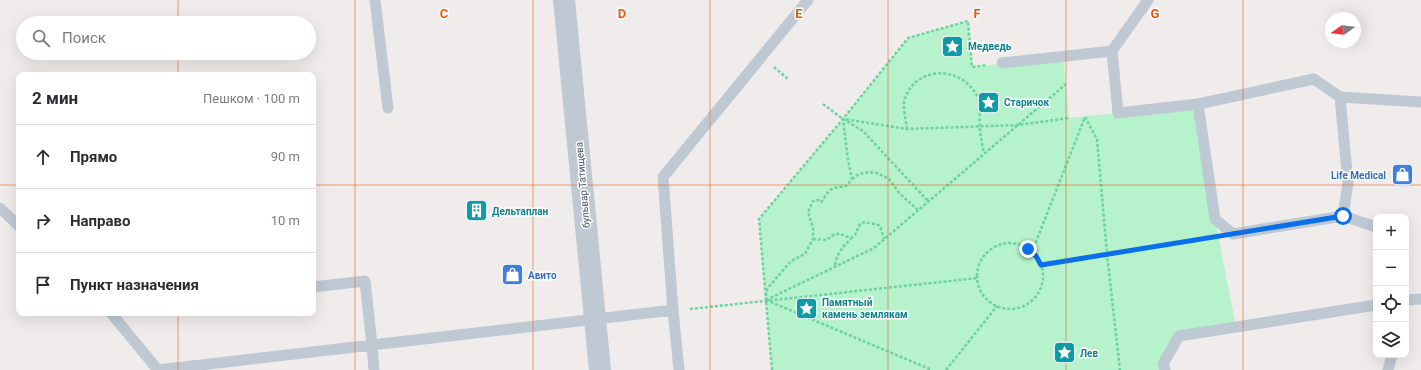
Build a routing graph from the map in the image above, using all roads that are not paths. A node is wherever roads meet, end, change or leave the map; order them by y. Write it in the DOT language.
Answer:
graph roads {
  1 [pos="376,0"];
  2 [pos="564,0"];
  3 [pos="808,0"];
  4 [pos="1148,0"];
  5 [pos="1112,50"];
  6 [pos="1002,63"];
  7 [pos="1340,97"];
  8 [pos="1421,102"];
  9 [pos="1198,104"];
  10 [pos="388,108"];
  11 [pos="0,208"];
  12 [pos="1343,216"];
  13 [pos="16,223"];
  14 [pos="1373,226"];
  15 [pos="316,287"];
  16 [pos="1421,299"];
  17 [pos="1409,300"];
  18 [pos="1373,305"];
  19 [pos="673,310"];
  20 [pos="113,316"];
  21 [pos="594,320"];
  22 [pos="372,345"];
  23 [pos="1391,358"];
  24 [pos="158,370"];
  25 [pos="374,370"];
  26 [pos="600,370"];
  27 [pos="679,370"];
  28 [pos="1165,370"];
  29 [pos="1388,370"];
  1 -- 10 [label="lane"];
  2 -- 21 [label="street, бульвар Татищева"];
  3 -- 19 [label="lane"];
  4 -- 5 [label="lane"];
  5 -- 6 [label="lane"];
  5 -- 9 [label="lane"];
  7 -- 8 [label="lane"];
  7 -- 9 [label="lane"];
  7 -- 12 [label="lane"];
  9 -- 12 [label="lane"];
  11 -- 13 [label="lane"];
  12 -- 14 [label="lane"];
  15 -- 22 [label="lane"];
  16 -- 17 [label="lane"];
  18 -- 28 [label="lane"];
  19 -- 21 [label="lane"];
  19 -- 27 [label="lane"];
  20 -- 24 [label="lane"];
  21 -- 22 [label="lane"];
  21 -- 26 [label="street, бульвар Татищева"];
  22 -- 24 [label="lane"];
  22 -- 25 [label="lane"];
  23 -- 29 [label="lane"];
}
